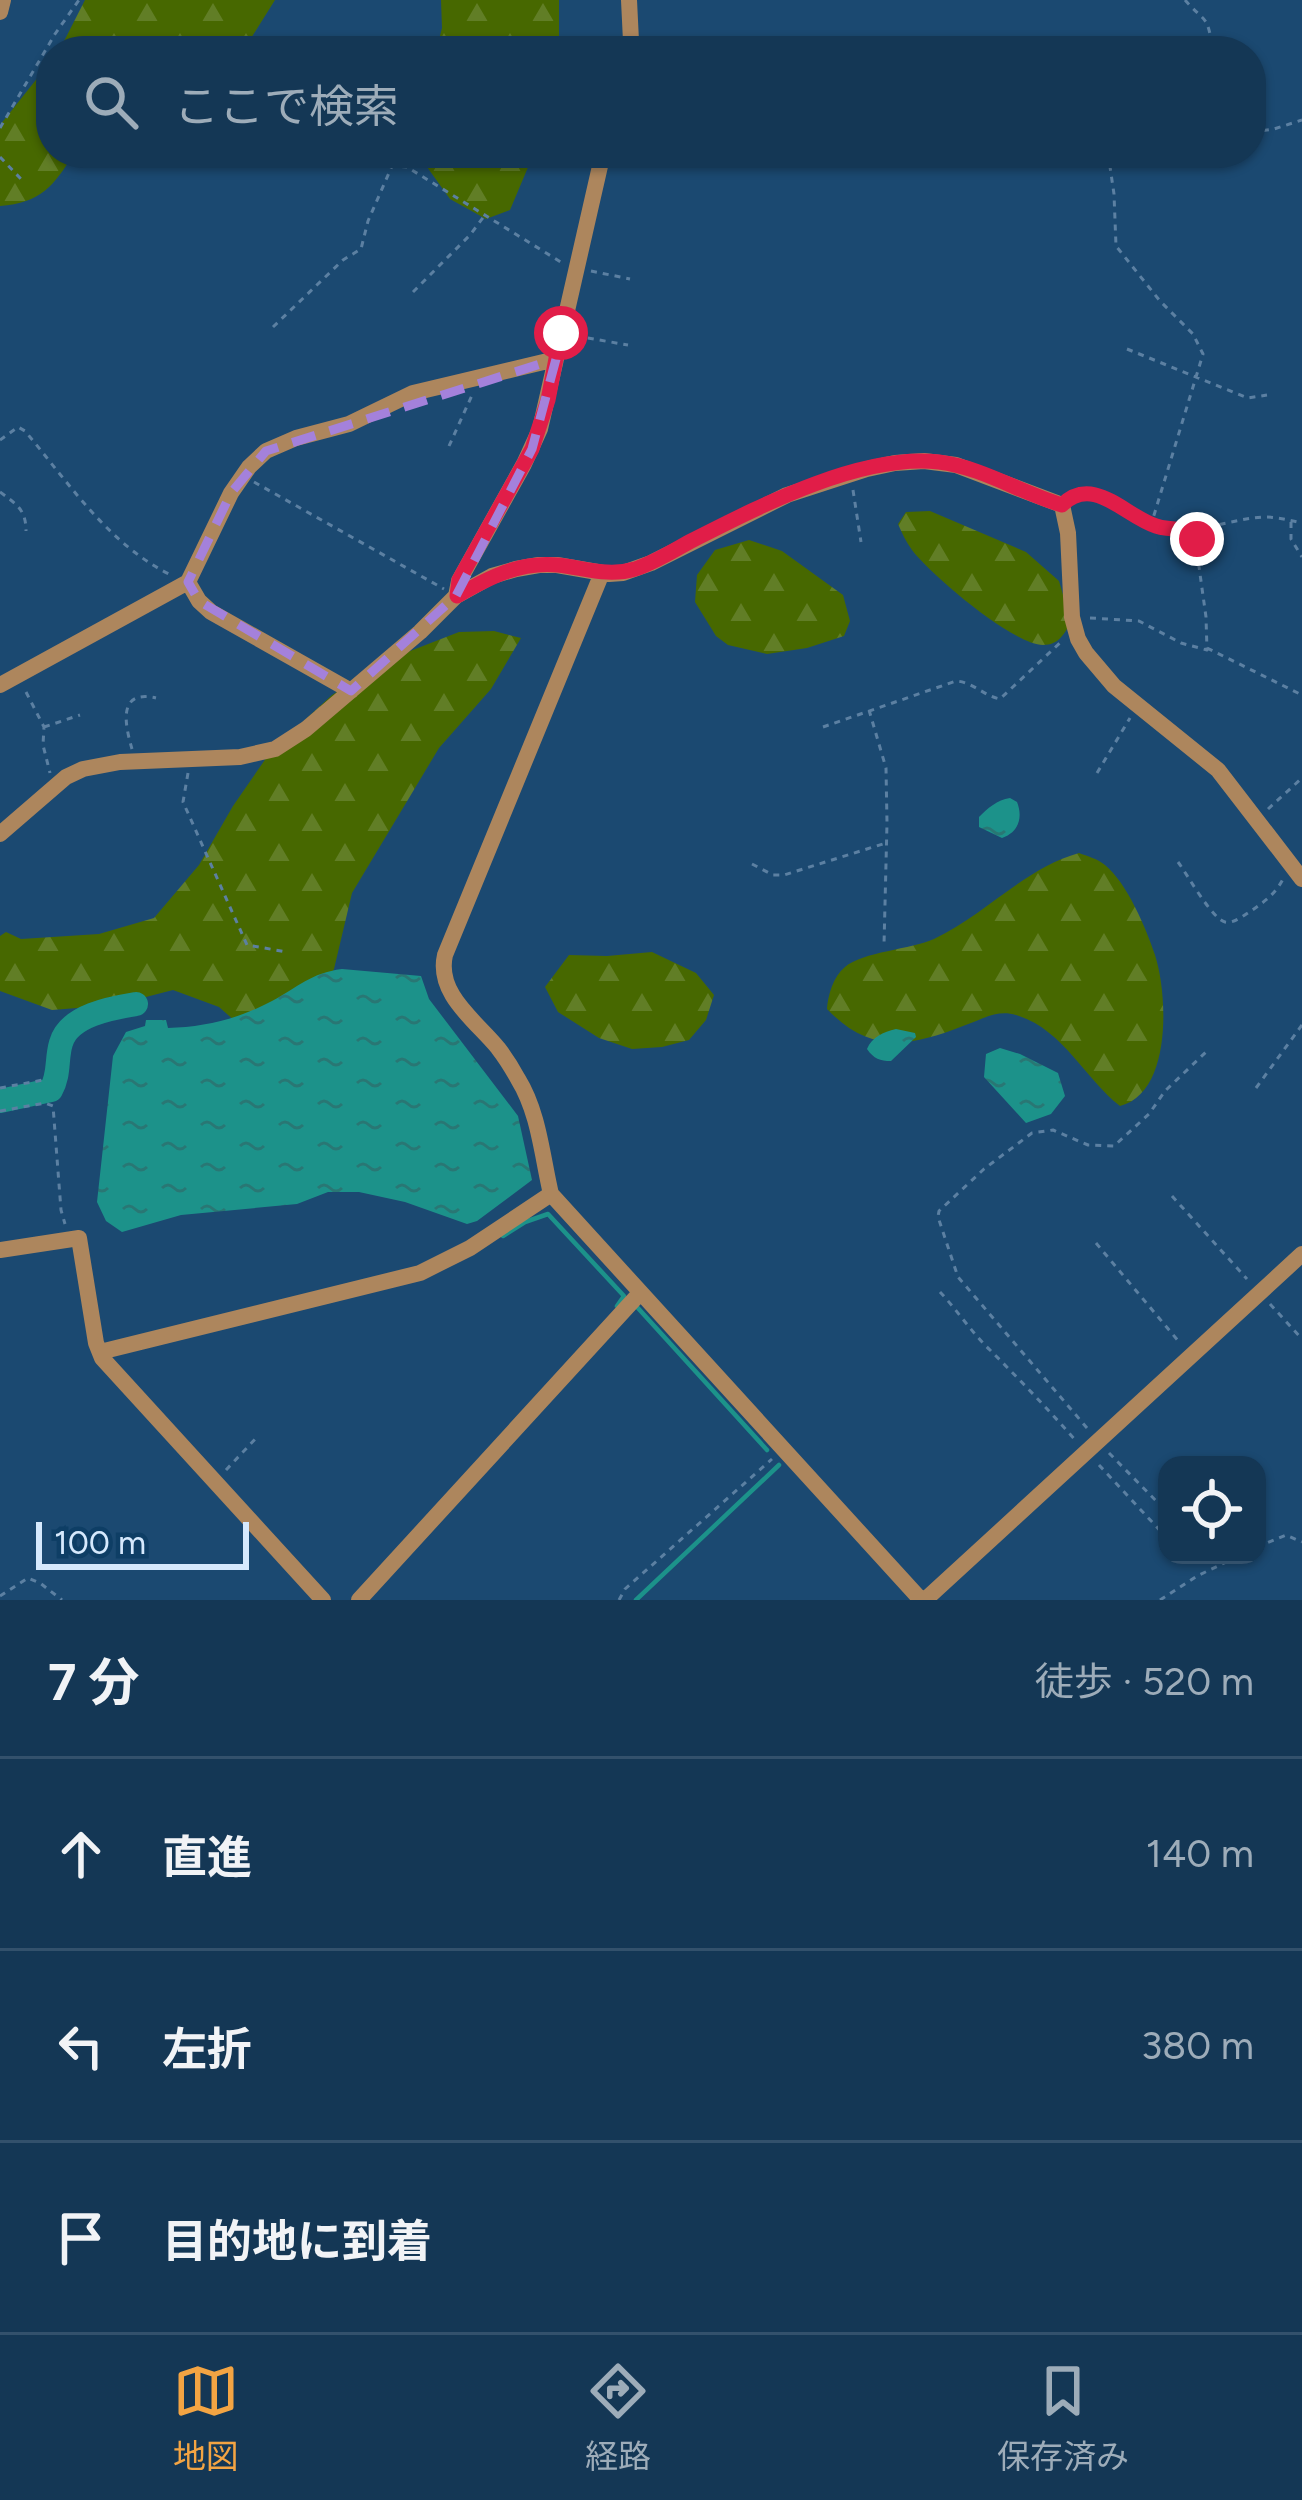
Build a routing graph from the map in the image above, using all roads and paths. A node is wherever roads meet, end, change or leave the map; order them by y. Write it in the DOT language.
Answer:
graph roads {
  1 [pos="3,0"];
  2 [pos="79,0"];
  3 [pos="628,0"];
  4 [pos="1185,0"];
  5 [pos="0,12"];
  6 [pos="55,36"];
  7 [pos="630,36"];
  8 [pos="1210,36"];
  9 [pos="36,66"];
  10 [pos="1302,120"];
  11 [pos="0,128"];
  12 [pos="1266,130"];
  13 [pos="0,157"];
  14 [pos="391,168"];
  15 [pos="409,168"];
  16 [pos="598,168"];
  17 [pos="1110,168"];
  18 [pos="22,180"];
  19 [pos="485,215"];
  20 [pos="574,268"];
  21 [pos="630,279"];
  22 [pos="413,292"];
  23 [pos="274,327"];
  24 [pos="561,333"];
  25 [pos="628,345"];
  26 [pos="1127,350"];
  27 [pos="556,358"];
  28 [pos="477,377"];
  29 [pos="1197,377"];
  30 [pos="1268,395"];
  31 [pos="0,440"];
  32 [pos="449,446"];
  33 [pos="850,474"];
  34 [pos="242,475"];
  35 [pos="0,492"];
  36 [pos="1062,505"];
  37 [pos="1291,520"];
  38 [pos="1302,523"];
  39 [pos="1151,525"];
  40 [pos="1194,530"];
  41 [pos="26,531"];
  42 [pos="861,542"];
  43 [pos="1302,557"];
  44 [pos="602,573"];
  45 [pos="188,582"];
  46 [pos="457,596"];
  47 [pos="1075,627"];
  48 [pos="1208,648"];
  49 [pos="18,676"];
  50 [pos="0,686"];
  51 [pos="351,691"];
  52 [pos="1302,694"];
  53 [pos="155,698"];
  54 [pos="1139,706"];
  55 [pos="868,710"];
  56 [pos="80,715"];
  57 [pos="824,727"];
  58 [pos="44,728"];
  59 [pos="190,759"];
  60 [pos="135,762"];
  61 [pos="1096,772"];
  62 [pos="1302,778"];
  63 [pos="57,785"];
  64 [pos="1256,820"];
  65 [pos="0,834"];
  66 [pos="887,843"];
  67 [pos="1178,862"];
  68 [pos="752,864"];
  69 [pos="1297,872"];
  70 [pos="884,945"];
  71 [pos="287,952"];
  72 [pos="1302,1025"];
  73 [pos="1207,1051"];
  74 [pos="43,1080"];
  75 [pos="0,1088"];
  76 [pos="1256,1088"];
  77 [pos="0,1111"];
  78 [pos="551,1195"];
  79 [pos="1172,1196"];
  80 [pos="68,1238"];
  81 [pos="1096,1243"];
  82 [pos="0,1250"];
  83 [pos="1302,1254"];
  84 [pos="940,1292"];
  85 [pos="640,1293"];
  86 [pos="1260,1293"];
  87 [pos="1302,1339"];
  88 [pos="100,1352"];
  89 [pos="1193,1354"];
  90 [pos="258,1436"];
  91 [pos="1092,1447"];
  92 [pos="784,1449"];
  93 [pos="215,1482"];
  94 [pos="1158,1504"];
  95 [pos="1158,1527"];
  96 [pos="1302,1542"];
  97 [pos="1266,1543"];
  98 [pos="1215,1564"];
  99 [pos="1223,1564"];
  100 [pos="1217,1567"];
  101 [pos="0,1596"];
  102 [pos="62,1600"];
  103 [pos="323,1600"];
  104 [pos="359,1600"];
  105 [pos="619,1600"];
  106 [pos="923,1600"];
  107 [pos="1160,1600"];
  1 -- 5 [label="street"];
  2 -- 6 [label="path"];
  3 -- 7 [label="street"];
  4 -- 8 [label="path"];
  9 -- 11 [label="path"];
  10 -- 12 [label="path"];
  13 -- 18 [label="path"];
  14 -- 23 [label="path"];
  15 -- 19 [label="path"];
  16 -- 20 [label="street"];
  17 -- 29 [label="path"];
  19 -- 20 [label="path"];
  19 -- 22 [label="path"];
  20 -- 21 [label="path"];
  20 -- 24 [label="street"];
  24 -- 25 [label="path"];
  24 -- 27 [label="street"];
  26 -- 29 [label="path"];
  27 -- 28 [label="street"];
  27 -- 46 [label="street"];
  28 -- 32 [label="path"];
  28 -- 34 [label="street"];
  29 -- 30 [label="path"];
  29 -- 39 [label="path"];
  31 -- 45 [label="path"];
  33 -- 36 [label="street"];
  33 -- 42 [label="path"];
  33 -- 44 [label="street"];
  34 -- 45 [label="street"];
  34 -- 46 [label="path"];
  35 -- 41 [label="path"];
  36 -- 39 [label="path"];
  36 -- 47 [label="street"];
  37 -- 38 [label="path"];
  37 -- 40 [label="path"];
  37 -- 43 [label="path"];
  39 -- 40 [label="path"];
  40 -- 48 [label="path"];
  44 -- 46 [label="street"];
  44 -- 78 [label="street"];
  45 -- 49 [label="street"];
  45 -- 51 [label="street"];
  46 -- 51 [label="street"];
  47 -- 48 [label="path"];
  47 -- 54 [label="street"];
  47 -- 55 [label="path"];
  48 -- 52 [label="path"];
  49 -- 50 [label="street"];
  49 -- 58 [label="path"];
  51 -- 59 [label="street"];
  53 -- 60 [label="path"];
  54 -- 61 [label="path"];
  54 -- 64 [label="street"];
  55 -- 57 [label="path"];
  55 -- 66 [label="path"];
  56 -- 58 [label="path"];
  58 -- 63 [label="path"];
  59 -- 60 [label="street"];
  59 -- 71 [label="path"];
  60 -- 63 [label="street"];
  62 -- 64 [label="path"];
  63 -- 65 [label="street"];
  64 -- 69 [label="street"];
  66 -- 68 [label="path"];
  66 -- 70 [label="path"];
  67 -- 69 [label="path"];
  72 -- 76 [label="path"];
  73 -- 91 [label="path"];
  74 -- 75 [label="path"];
  77 -- 80 [label="path"];
  78 -- 85 [label="street"];
  78 -- 88 [label="street"];
  79 -- 86 [label="path"];
  80 -- 82 [label="street"];
  80 -- 88 [label="street"];
  81 -- 89 [label="path"];
  83 -- 86 [label="street"];
  84 -- 91 [label="path"];
  85 -- 92 [label="street"];
  85 -- 104 [label="street"];
  86 -- 87 [label="path"];
  86 -- 89 [label="street"];
  88 -- 93 [label="street"];
  89 -- 91 [label="street"];
  90 -- 93 [label="path"];
  91 -- 94 [label="path"];
  91 -- 95 [label="path"];
  91 -- 106 [label="street"];
  92 -- 105 [label="path"];
  92 -- 106 [label="street"];
  93 -- 103 [label="street"];
  96 -- 97 [label="path"];
  98 -- 100 [label="path"];
  99 -- 100 [label="path"];
  100 -- 107 [label="path"];
  101 -- 102 [label="path"];
}
